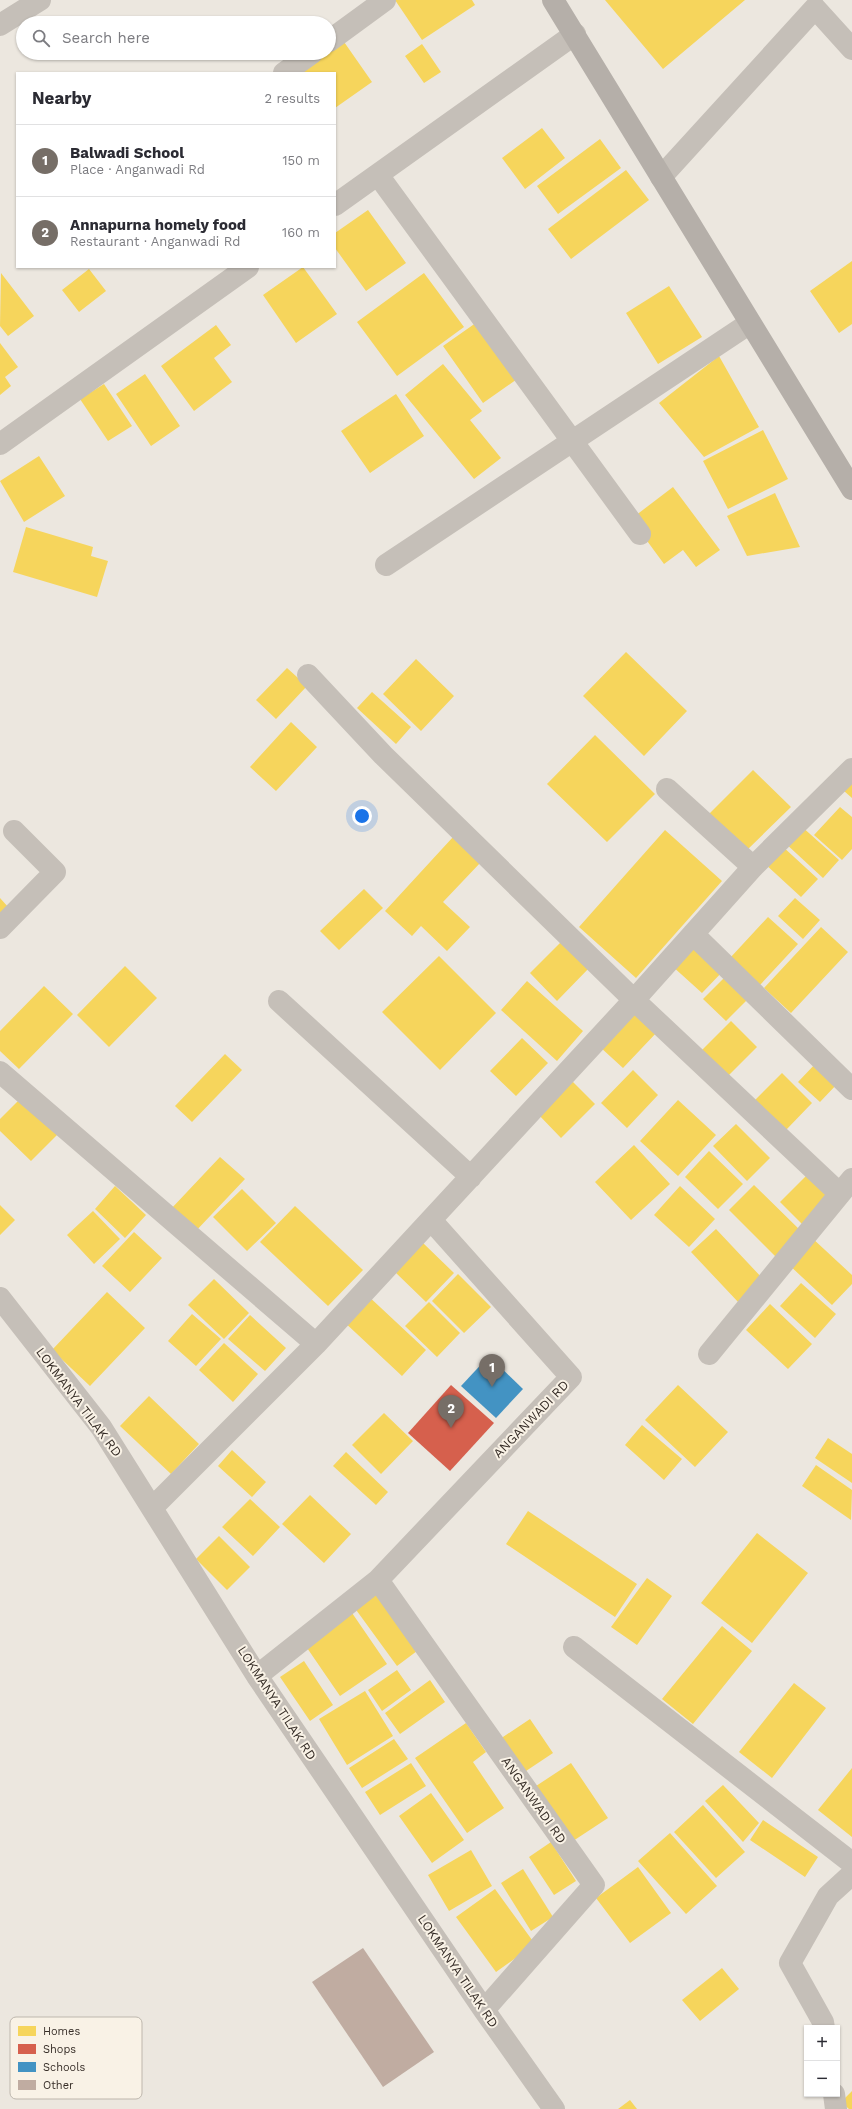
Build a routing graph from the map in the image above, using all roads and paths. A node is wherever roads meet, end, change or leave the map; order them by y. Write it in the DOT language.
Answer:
graph roads {
  1 [pos="40,0"];
  2 [pos="385,0"];
  3 [pos="554,0"];
  4 [pos="0,26"];
  5 [pos="575,34"];
  6 [pos="336,36"];
  7 [pos="852,49"];
  8 [pos="302,60"];
  9 [pos="285,72"];
  10 [pos="378,175"];
  11 [pos="661,177"];
  12 [pos="336,204"];
  13 [pos="247,268"];
  14 [pos="750,323"];
  15 [pos="572,441"];
  16 [pos="0,444"];
  17 [pos="852,489"];
  18 [pos="640,534"];
  19 [pos="386,565"];
  20 [pos="308,675"];
  21 [pos="852,769"];
  22 [pos="667,789"];
  23 [pos="14,830"];
  24 [pos="753,866"];
  25 [pos="0,928"];
  26 [pos="693,934"];
  27 [pos="634,1000"];
  28 [pos="279,1001"];
  29 [pos="0,1072"];
  30 [pos="852,1089"];
  31 [pos="471,1177"];
  32 [pos="846,1187"];
  33 [pos="431,1220"];
  34 [pos="0,1298"];
  35 [pos="316,1344"];
  36 [pos="710,1354"];
  37 [pos="153,1507"];
  38 [pos="378,1580"];
  39 [pos="574,1647"];
  40 [pos="258,1676"];
  41 [pos="852,1863"];
  42 [pos="852,1874"];
  43 [pos="484,2010"];
  44 [pos="824,2025"];
  45 [pos="834,2097"];
  46 [pos="554,2109"];
  47 [pos="836,2109"];
  1 -- 4 [label="street"];
  2 -- 6 [label="street"];
  3 -- 5 [label="main road"];
  5 -- 10 [label="street"];
  5 -- 11 [label="main road"];
  7 -- 11 [label="street"];
  8 -- 9 [label="street"];
  10 -- 12 [label="street"];
  10 -- 15 [label="street"];
  11 -- 14 [label="main road"];
  13 -- 16 [label="street"];
  14 -- 15 [label="street"];
  14 -- 17 [label="main road"];
  15 -- 18 [label="street"];
  15 -- 19 [label="street"];
  20 -- 27 [label="street"];
  21 -- 24 [label="street"];
  22 -- 24 [label="street"];
  23 -- 25 [label="street"];
  24 -- 26 [label="street"];
  26 -- 27 [label="street"];
  26 -- 30 [label="street"];
  27 -- 31 [label="street"];
  27 -- 32 [label="street"];
  28 -- 31 [label="street"];
  29 -- 35 [label="street"];
  31 -- 33 [label="street"];
  32 -- 36 [label="street"];
  33 -- 35 [label="street"];
  33 -- 38 [label="street, ANGANWADI RD"];
  34 -- 37 [label="street, LOKMANYA TILAK RD"];
  35 -- 37 [label="street"];
  37 -- 40 [label="street, LOKMANYA TILAK RD"];
  38 -- 40 [label="street, ANGANWADI RD"];
  38 -- 43 [label="street, ANGANWADI RD"];
  39 -- 41 [label="street"];
  40 -- 43 [label="street, LOKMANYA TILAK RD"];
  42 -- 44 [label="street"];
  43 -- 46 [label="street, LOKMANYA TILAK RD"];
  45 -- 47 [label="street"];
}
